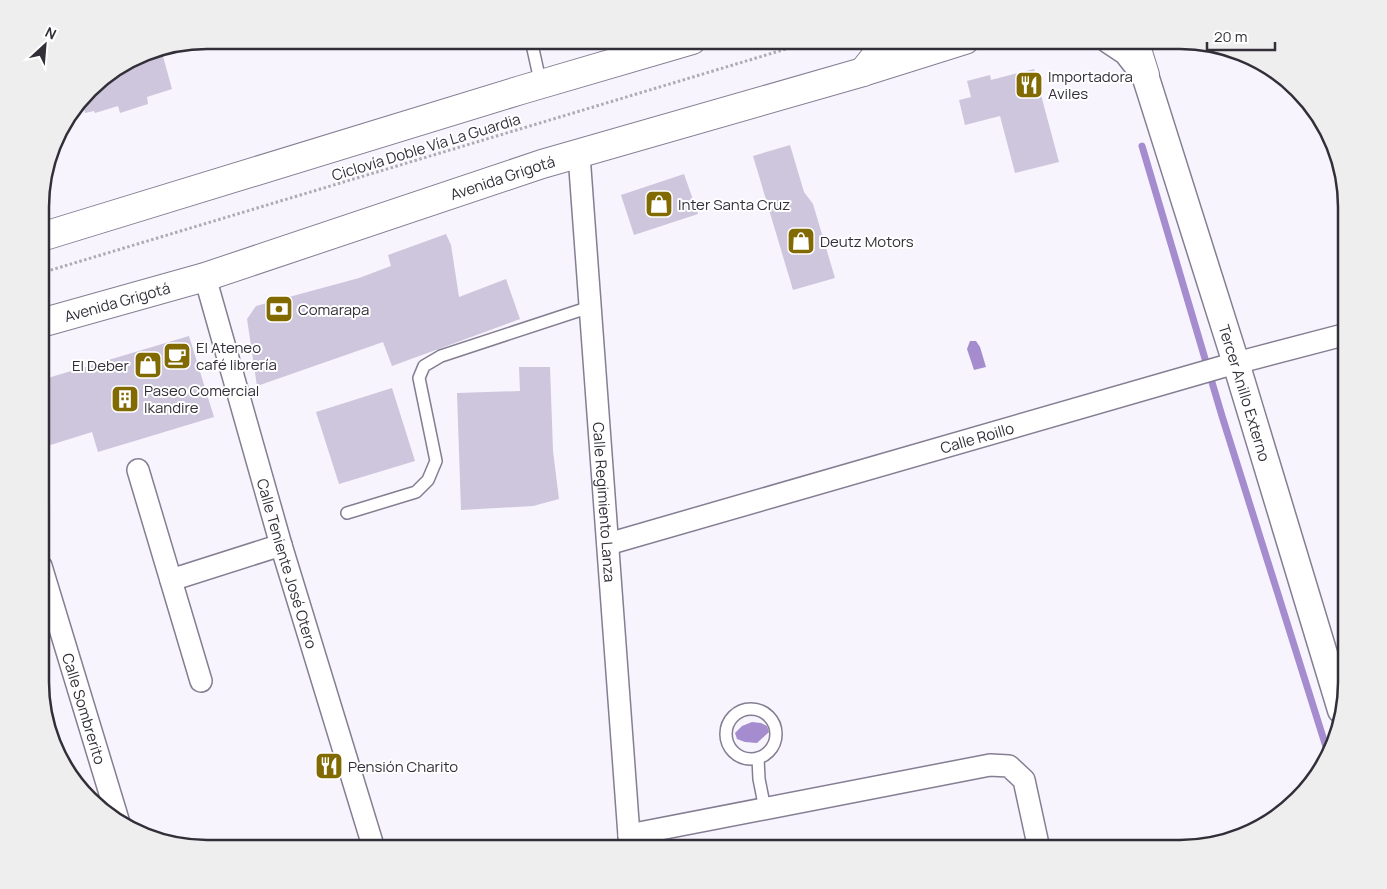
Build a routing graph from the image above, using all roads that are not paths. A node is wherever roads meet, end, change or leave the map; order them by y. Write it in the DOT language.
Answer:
graph roads {
  1 [pos="533,49"];
  2 [pos="662,49"];
  3 [pos="881,49"];
  4 [pos="936,49"];
  5 [pos="1122,49"];
  6 [pos="1136,49"];
  7 [pos="1149,49"];
  8 [pos="863,72"];
  9 [pos="1145,75"];
  10 [pos="541,85"];
  11 [pos="579,154"];
  12 [pos="49,235"];
  13 [pos="205,277"];
  14 [pos="590,306"];
  15 [pos="49,321"];
  16 [pos="1338,336"];
  17 [pos="1230,364"];
  18 [pos="138,470"];
  19 [pos="347,514"];
  20 [pos="608,544"];
  21 [pos="281,545"];
  22 [pos="171,580"];
  23 [pos="49,592"];
  24 [pos="201,681"];
  25 [pos="1337,698"];
  26 [pos="758,758"];
  27 [pos="765,809"];
  28 [pos="115,811"];
  29 [pos="371,840"];
  30 [pos="630,840"];
  31 [pos="638,840"];
  32 [pos="1038,840"];
  1 -- 10 [label="lane"];
  2 -- 10 [label="main road"];
  3 -- 8 [label="main road"];
  4 -- 8 [label="main road, Avenida Grigotá"];
  5 -- 9 [label="street, Tercer Anillo Externo"];
  6 -- 9 [label="main road"];
  7 -- 9 [label="street, Tercer Anillo Externo"];
  8 -- 11 [label="main road, Avenida Grigotá"];
  9 -- 17 [label="street, Tercer Anillo Externo"];
  10 -- 12 [label="main road"];
  11 -- 13 [label="main road, Avenida Grigotá"];
  11 -- 14 [label="street, Calle Regimiento Lanza"];
  13 -- 15 [label="main road, Avenida Grigotá"];
  13 -- 21 [label="street, Calle Teniente José Otero"];
  14 -- 19 [label="lane"];
  14 -- 20 [label="street, Calle Regimiento Lanza"];
  16 -- 17 [label="street, Calle Roillo"];
  17 -- 20 [label="street, Calle Roillo"];
  17 -- 25 [label="street, Tercer Anillo Externo"];
  18 -- 22 [label="street"];
  20 -- 30 [label="street, Calle Regimiento Lanza"];
  21 -- 22 [label="street"];
  21 -- 29 [label="street, Calle Teniente José Otero"];
  22 -- 24 [label="street"];
  23 -- 28 [label="street, Calle Sombrerito"];
  26 -- 26 [label="lane"];
  26 -- 27 [label="lane"];
  27 -- 31 [label="street"];
  27 -- 32 [label="street"];
}
